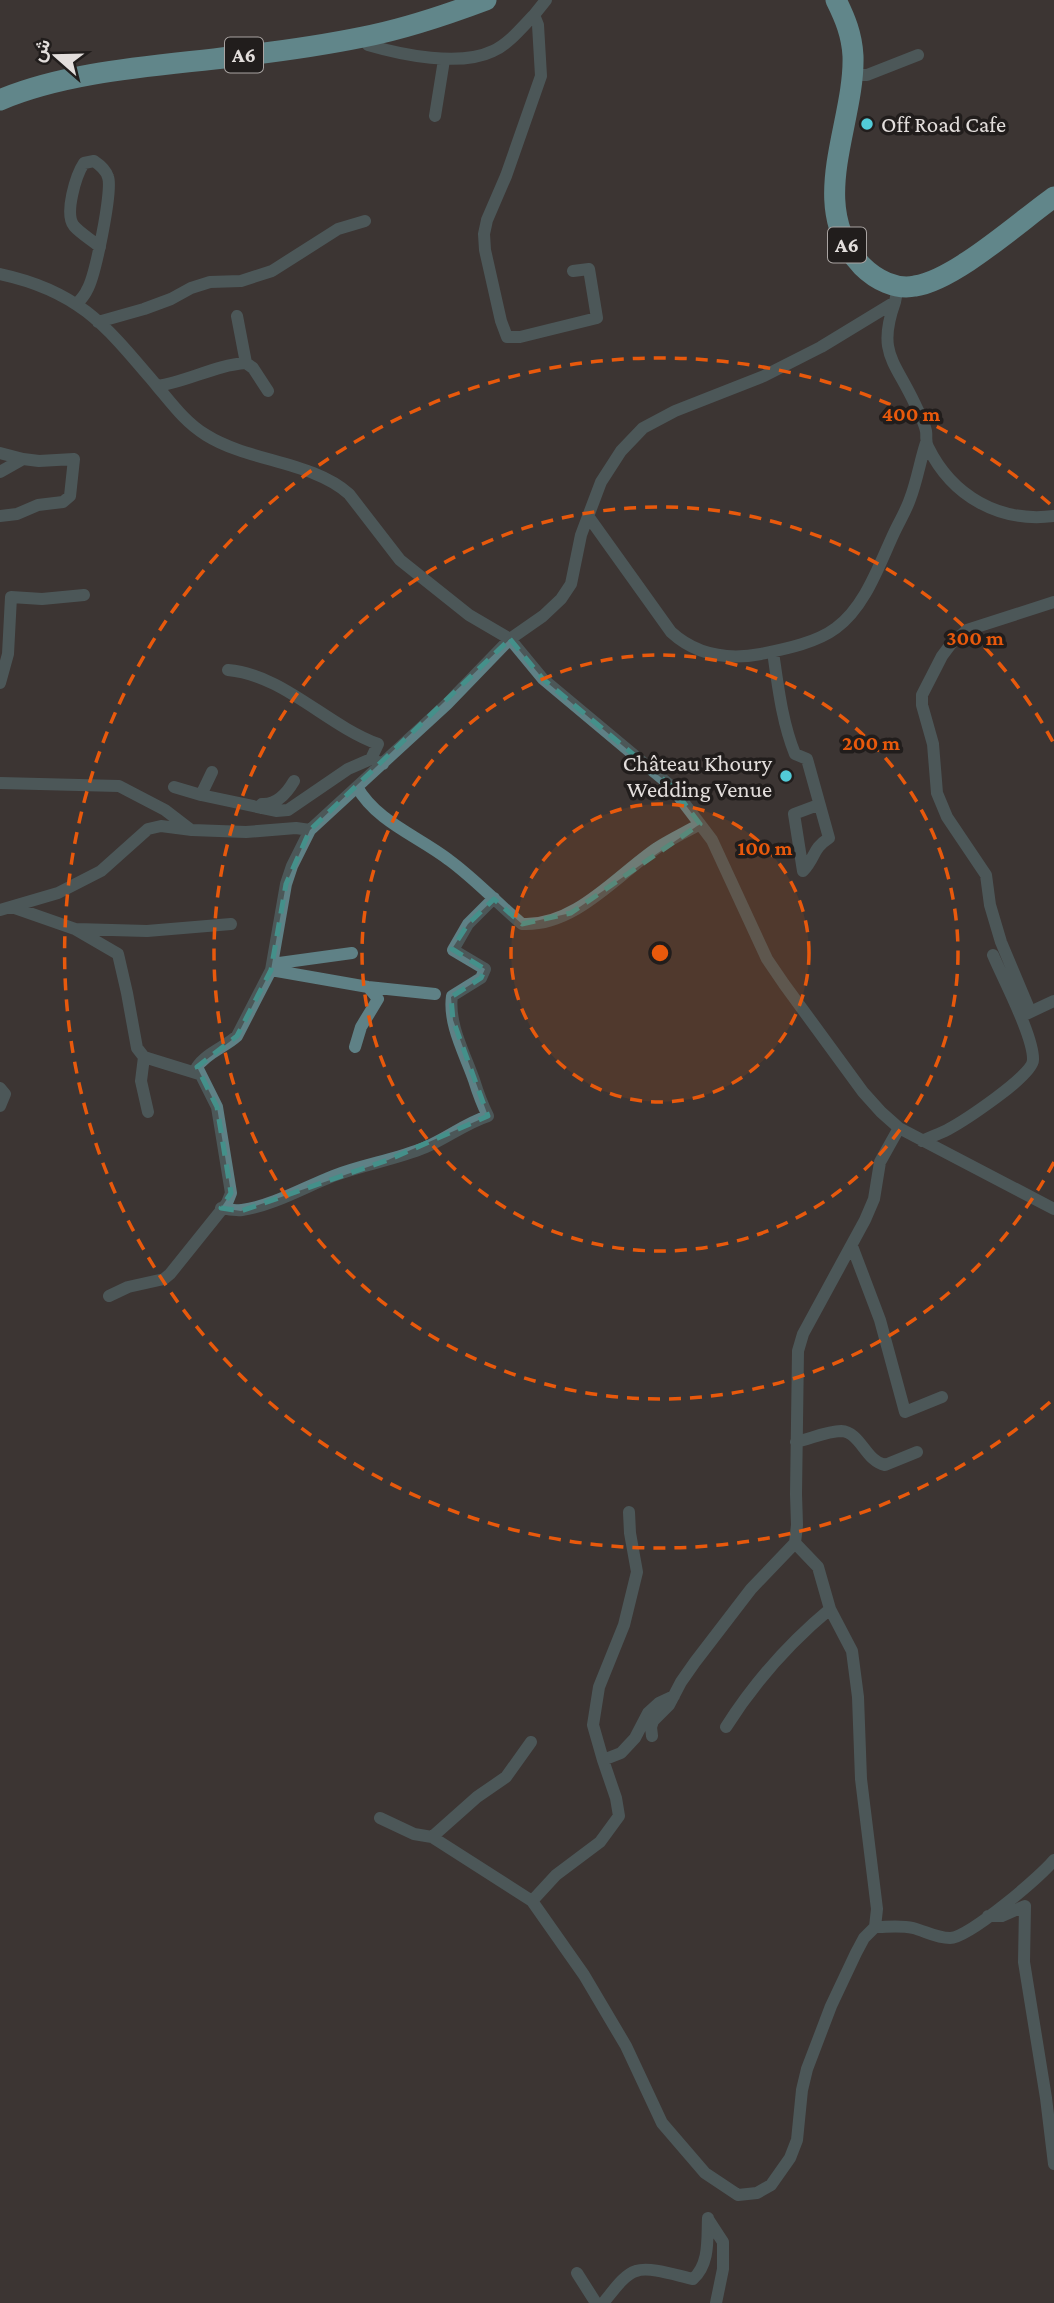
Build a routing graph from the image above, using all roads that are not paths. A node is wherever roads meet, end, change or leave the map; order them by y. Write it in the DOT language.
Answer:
graph roads {
  1 [pos="486,0"];
  2 [pos="546,0"];
  3 [pos="836,0"];
  4 [pos="534,15"];
  5 [pos="363,37"];
  6 [pos="918,55"];
  7 [pos="444,60"];
  8 [pos="853,75"];
  9 [pos="1,95"];
  10 [pos="435,116"];
  11 [pos="1054,197"];
  12 [pos="365,221"];
  13 [pos="100,247"];
  14 [pos="573,271"];
  15 [pos="0,274"];
  16 [pos="897,294"];
  17 [pos="78,304"];
  18 [pos="237,316"];
  19 [pos="98,322"];
  20 [pos="246,363"];
  21 [pos="157,386"];
  22 [pos="268,391"];
  23 [pos="926,443"];
  24 [pos="0,453"];
  25 [pos="23,458"];
  26 [pos="0,472"];
  27 [pos="0,516"];
  28 [pos="588,516"];
  29 [pos="1054,516"];
  30 [pos="84,594"];
  31 [pos="1054,602"];
  32 [pos="510,639"];
  33 [pos="794,647"];
  34 [pos="773,652"];
  35 [pos="228,670"];
  36 [pos="0,683"];
  37 [pos="796,734"];
  38 [pos="377,762"];
  39 [pos="212,772"];
  40 [pos="294,781"];
  41 [pos="0,783"];
  42 [pos="174,787"];
  43 [pos="357,787"];
  44 [pos="201,794"];
  45 [pos="818,805"];
  46 [pos="261,808"];
  47 [pos="700,824"];
  48 [pos="192,830"];
  49 [pos="310,830"];
  50 [pos="494,898"];
  51 [pos="6,908"];
  52 [pos="231,924"];
  53 [pos="75,929"];
  54 [pos="352,953"];
  55 [pos="993,955"];
  56 [pos="272,967"];
  57 [pos="368,987"];
  58 [pos="435,994"];
  59 [pos="1054,1001"];
  60 [pos="1025,1014"];
  61 [pos="355,1047"];
  62 [pos="144,1057"];
  63 [pos="199,1074"];
  64 [pos="0,1088"];
  65 [pos="0,1106"];
  66 [pos="148,1112"];
  67 [pos="899,1128"];
  68 [pos="922,1140"];
  69 [pos="221,1208"];
  70 [pos="1054,1209"];
  71 [pos="852,1246"];
  72 [pos="108,1296"];
  73 [pos="942,1397"];
  74 [pos="796,1443"];
  75 [pos="917,1452"];
  76 [pos="629,1512"];
  77 [pos="795,1542"];
  78 [pos="830,1609"];
  79 [pos="674,1696"];
  80 [pos="726,1727"];
  81 [pos="652,1736"];
  82 [pos="531,1742"];
  83 [pos="603,1760"];
  84 [pos="380,1818"];
  85 [pos="432,1837"];
  86 [pos="1054,1860"];
  87 [pos="532,1901"];
  88 [pos="988,1916"];
  89 [pos="874,1927"];
  90 [pos="1054,2164"];
  91 [pos="577,2273"];
  92 [pos="596,2303"];
  93 [pos="603,2303"];
  94 [pos="716,2303"];
  1 -- 5 [label="highway, A6"];
  2 -- 4 [label="street"];
  3 -- 8 [label="highway, A6"];
  4 -- 7 [label="street"];
  4 -- 14 [label="street"];
  5 -- 7 [label="street"];
  5 -- 9 [label="highway, A6"];
  6 -- 8 [label="street"];
  7 -- 10 [label="street"];
  8 -- 16 [label="highway, A6"];
  11 -- 16 [label="highway"];
  12 -- 19 [label="street"];
  13 -- 13 [label="street"];
  13 -- 17 [label="street"];
  15 -- 17 [label="street"];
  16 -- 23 [label="street"];
  16 -- 28 [label="street"];
  17 -- 19 [label="street"];
  18 -- 20 [label="street"];
  19 -- 21 [label="street"];
  20 -- 21 [label="street"];
  20 -- 22 [label="street"];
  21 -- 32 [label="street"];
  23 -- 29 [label="street"];
  23 -- 33 [label="street"];
  24 -- 25 [label="street"];
  25 -- 26 [label="street"];
  25 -- 27 [label="street"];
  28 -- 32 [label="street"];
  28 -- 34 [label="street"];
  30 -- 36 [label="street"];
  31 -- 60 [label="street"];
  32 -- 38 [label="street"];
  32 -- 47 [label="street"];
  33 -- 34 [label="street"];
  33 -- 37 [label="street"];
  34 -- 45 [label="street"];
  35 -- 38 [label="street"];
  38 -- 43 [label="street"];
  38 -- 46 [label="street"];
  39 -- 44 [label="street"];
  40 -- 46 [label="street"];
  41 -- 48 [label="street"];
  42 -- 44 [label="street"];
  43 -- 49 [label="street"];
  43 -- 50 [label="street"];
  44 -- 46 [label="street"];
  45 -- 45 [label="street"];
  47 -- 50 [label="street"];
  47 -- 67 [label="street"];
  48 -- 49 [label="street"];
  48 -- 51 [label="street"];
  49 -- 56 [label="street"];
  50 -- 69 [label="street"];
  51 -- 53 [label="street"];
  52 -- 53 [label="street"];
  53 -- 62 [label="street"];
  54 -- 56 [label="street"];
  55 -- 60 [label="street"];
  56 -- 57 [label="street"];
  56 -- 63 [label="street"];
  57 -- 58 [label="street"];
  57 -- 61 [label="street"];
  59 -- 60 [label="street"];
  60 -- 68 [label="street"];
  62 -- 63 [label="street"];
  62 -- 66 [label="street"];
  63 -- 69 [label="street"];
  64 -- 65 [label="street"];
  67 -- 68 [label="street"];
  67 -- 71 [label="street"];
  68 -- 70 [label="street"];
  69 -- 72 [label="street"];
  71 -- 73 [label="street"];
  71 -- 74 [label="street"];
  74 -- 75 [label="street"];
  74 -- 77 [label="street"];
  76 -- 83 [label="street"];
  77 -- 78 [label="street"];
  77 -- 79 [label="street"];
  78 -- 80 [label="street"];
  78 -- 89 [label="street"];
  79 -- 81 [label="street"];
  79 -- 83 [label="street"];
  82 -- 85 [label="street"];
  83 -- 87 [label="street"];
  84 -- 85 [label="street"];
  85 -- 87 [label="street"];
  86 -- 88 [label="street"];
  87 -- 89 [label="street"];
  88 -- 89 [label="street"];
  88 -- 90 [label="street"];
  91 -- 92 [label="street"];
  93 -- 94 [label="street"];
}
